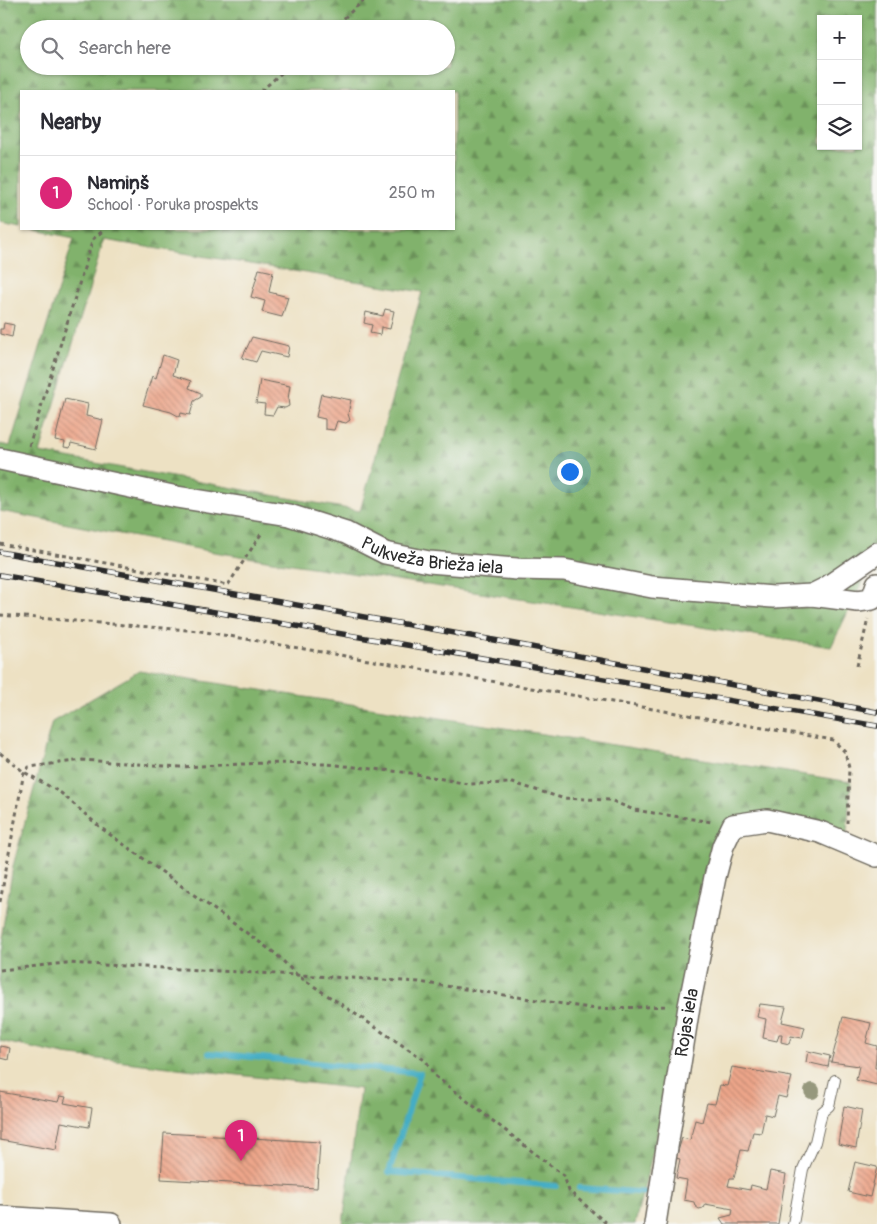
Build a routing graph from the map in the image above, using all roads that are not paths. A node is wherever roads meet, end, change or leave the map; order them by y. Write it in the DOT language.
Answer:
graph roads {
  1 [pos="10,461"];
  2 [pos="877,553"];
  3 [pos="875,591"];
  4 [pos="812,595"];
  5 [pos="877,856"];
  6 [pos="835,1080"];
  7 [pos="0,1217"];
  8 [pos="111,1224"];
  9 [pos="655,1224"];
  10 [pos="793,1224"];
  1 -- 4 [label="street, Pulkveža Brieža iela"];
  2 -- 4 [label="street"];
  3 -- 4 [label="street, Pulkveža Brieža iela"];
  5 -- 9 [label="street, Rojas iela"];
  6 -- 10 [label="lane"];
  7 -- 8 [label="street"];
}
